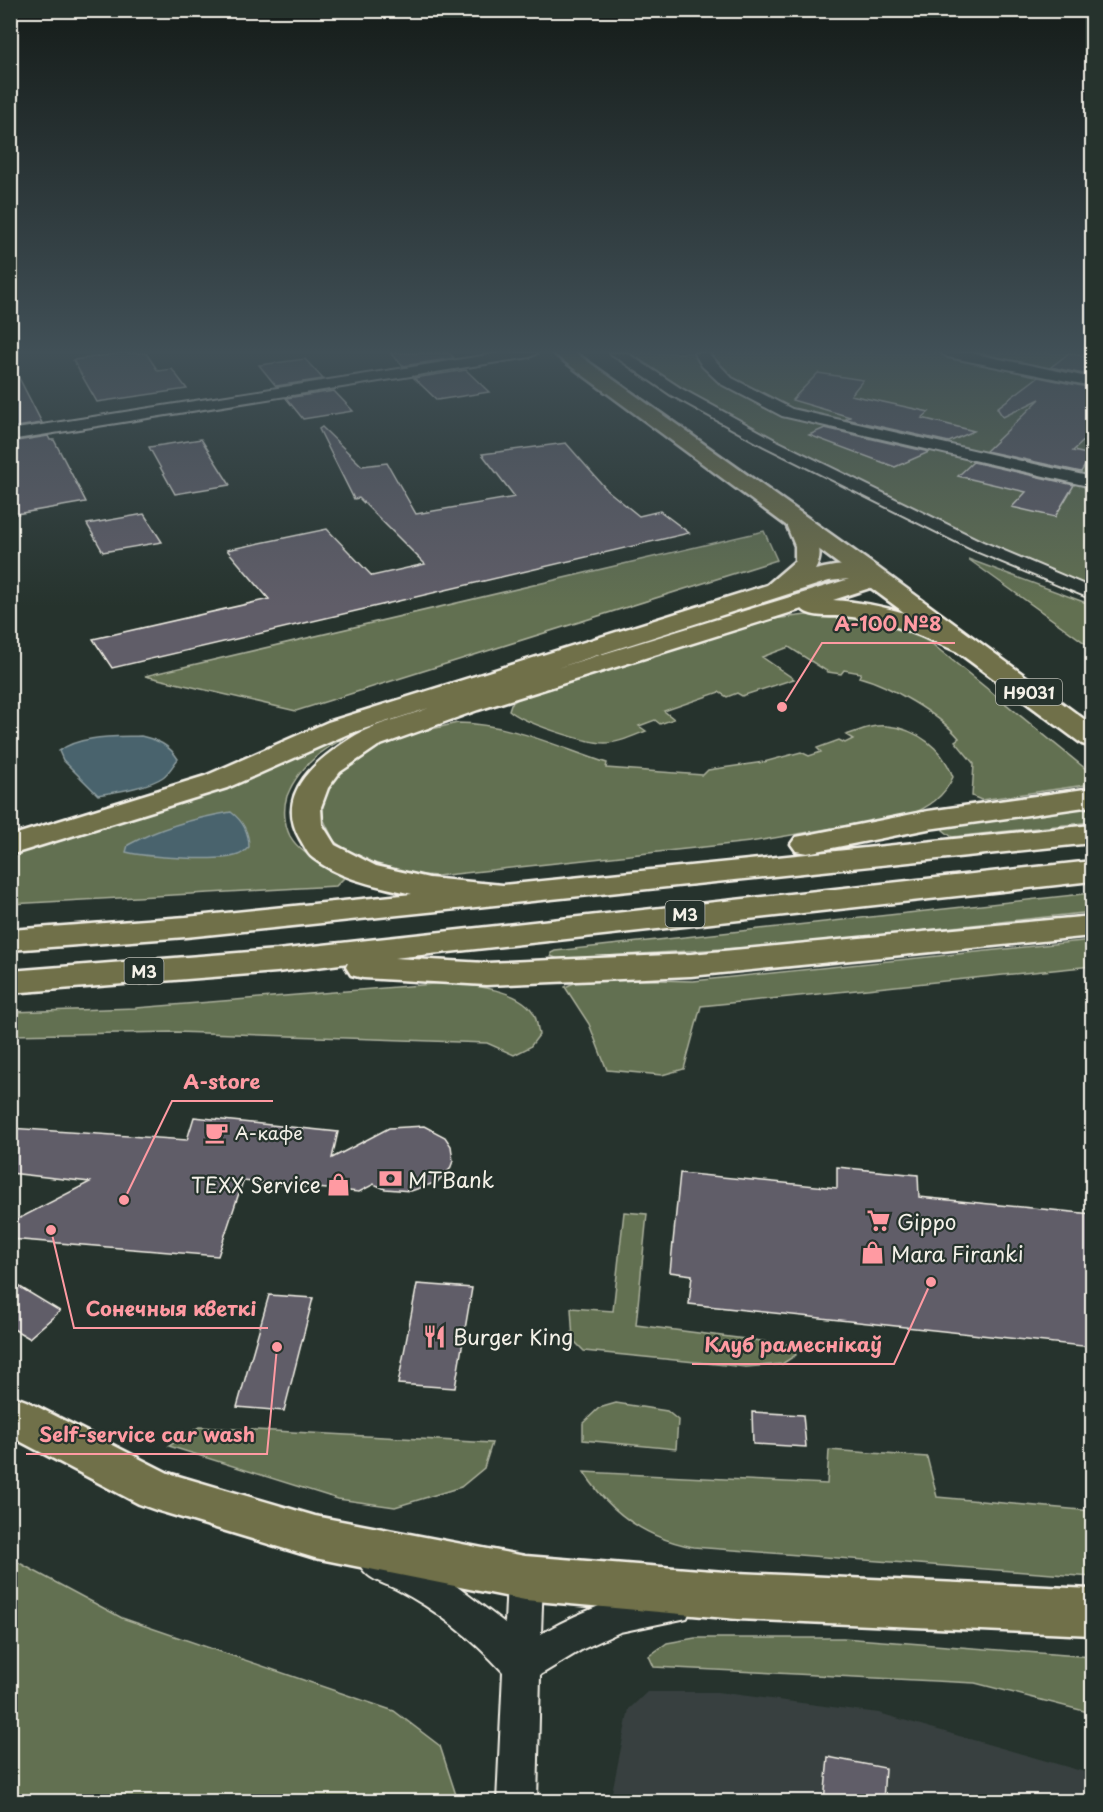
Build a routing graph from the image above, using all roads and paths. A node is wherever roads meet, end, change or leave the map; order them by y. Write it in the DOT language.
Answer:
graph roads {
  1 [pos="679,438"];
  2 [pos="758,438"];
  3 [pos="896,438"];
  4 [pos="1092,482"];
  5 [pos="798,524"];
  6 [pos="868,572"];
  7 [pos="1092,594"];
  8 [pos="766,604"];
  9 [pos="965,645"];
  10 [pos="1092,738"];
  11 [pos="1092,797"];
  12 [pos="1092,834"];
  13 [pos="10,846"];
  14 [pos="1092,871"];
  15 [pos="653,878"];
  16 [pos="497,893"];
  17 [pos="1092,926"];
  18 [pos="10,940"];
  19 [pos="277,961"];
  20 [pos="10,982"];
  21 [pos="10,1414"];
  22 [pos="315,1537"];
  23 [pos="525,1578"];
  24 [pos="737,1596"];
  25 [pos="1092,1612"];
  26 [pos="522,1666"];
  27 [pos="517,1802"];
  1 -- 5 [label="main road, Н9031"];
  2 -- 7 [label="street"];
  3 -- 4 [label="street"];
  5 -- 6 [label="main road, Н9031"];
  5 -- 8 [label="main road"];
  6 -- 8 [label="main road"];
  6 -- 9 [label="main road, Н9031"];
  8 -- 9 [label="main road"];
  8 -- 13 [label="main road"];
  8 -- 16 [label="main road"];
  9 -- 10 [label="main road, Н9031"];
  11 -- 15 [label="main road"];
  12 -- 15 [label="main road, М3"];
  14 -- 19 [label="main road, М3"];
  15 -- 16 [label="main road, М3"];
  16 -- 18 [label="main road, М3"];
  17 -- 19 [label="main road"];
  19 -- 20 [label="main road, М3"];
  21 -- 22 [label="main road"];
  22 -- 23 [label="main road"];
  22 -- 26 [label="street"];
  23 -- 24 [label="main road"];
  23 -- 26 [label="street"];
  24 -- 25 [label="main road"];
  24 -- 26 [label="street"];
  26 -- 27 [label="street"];
}
